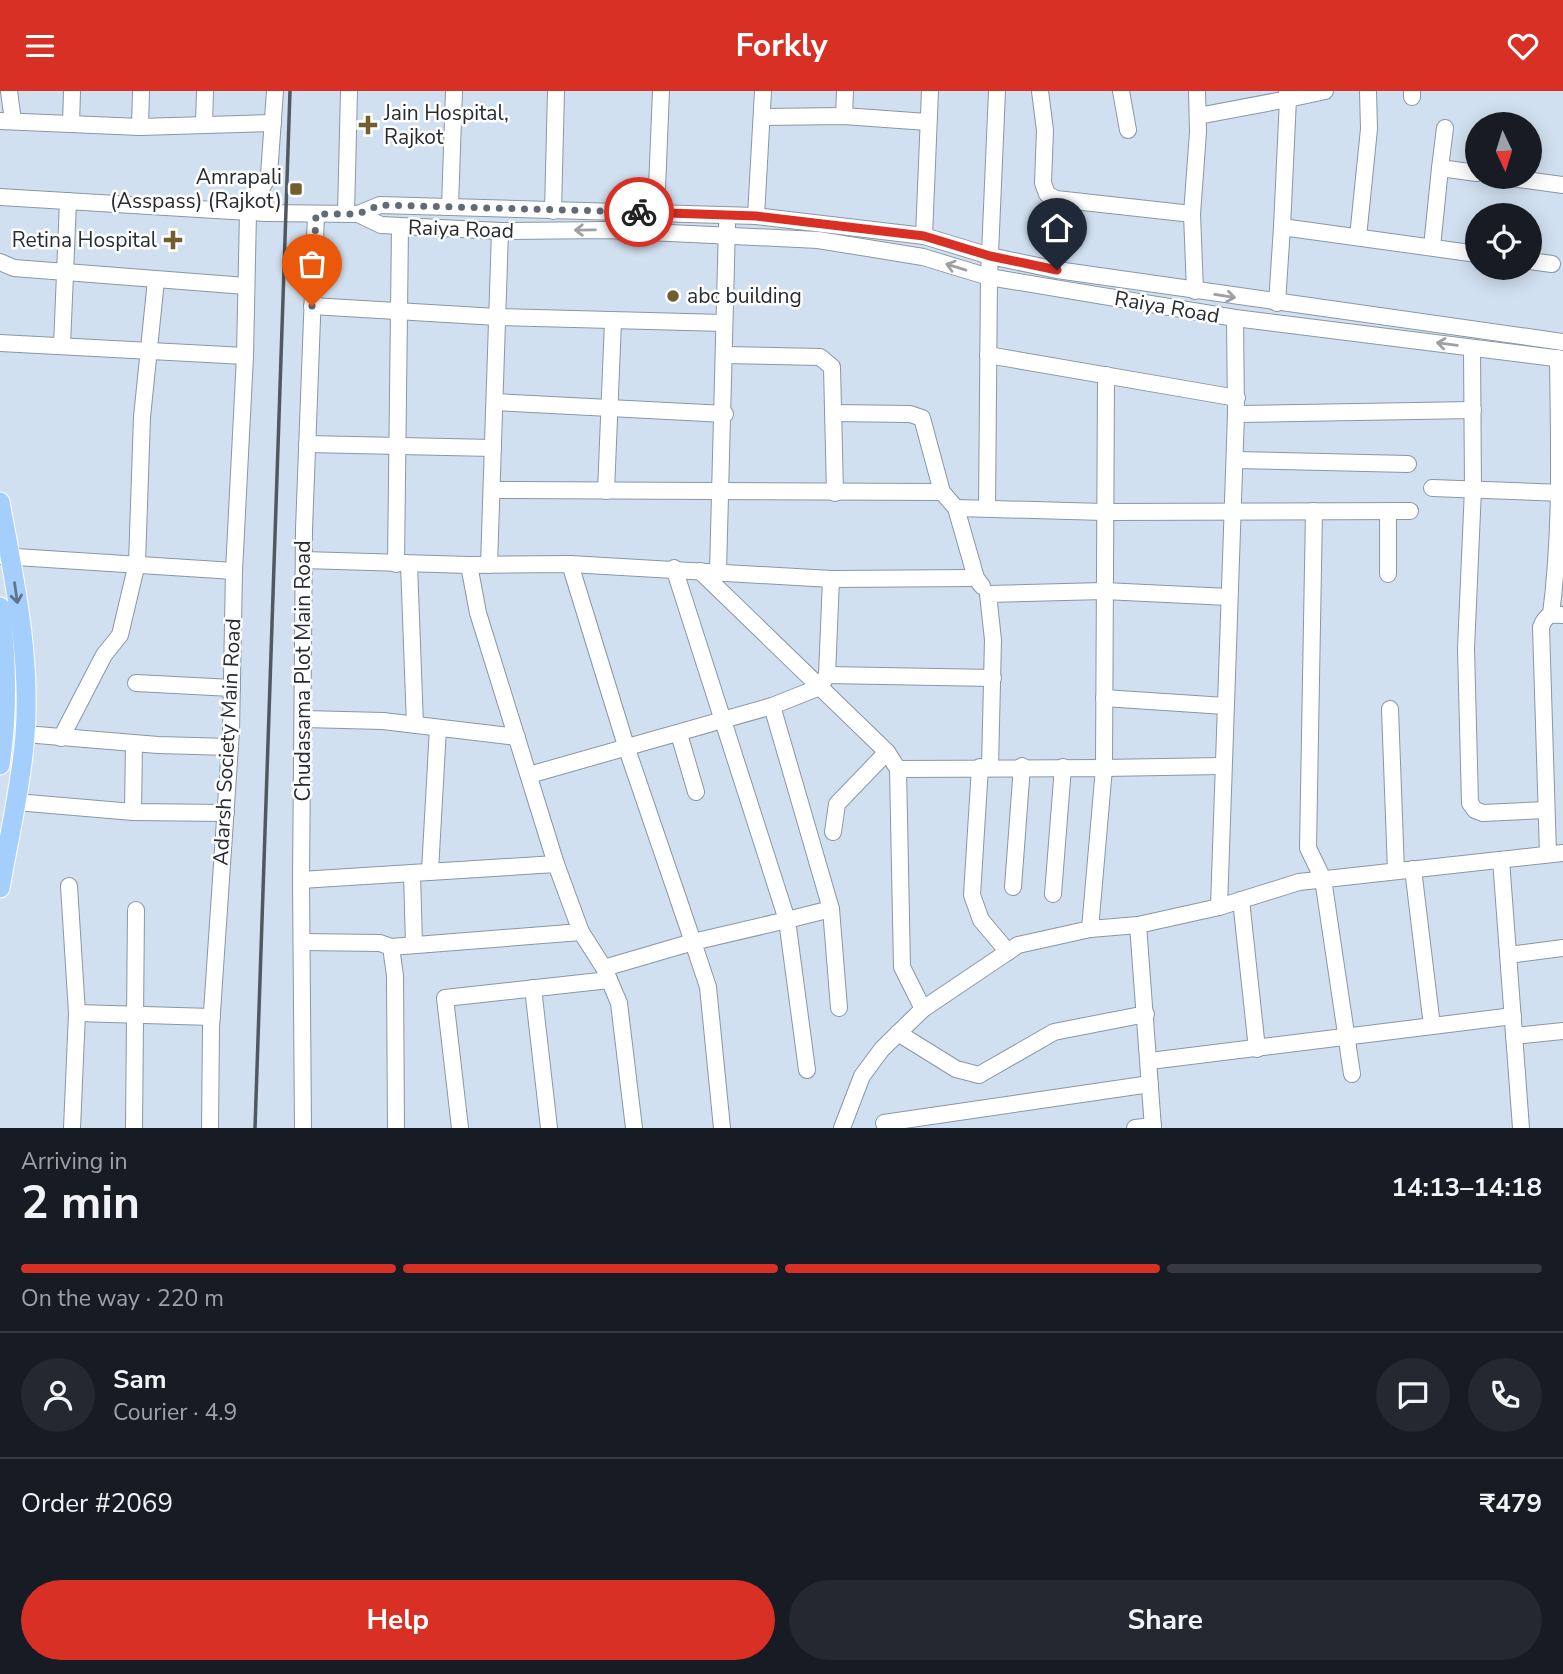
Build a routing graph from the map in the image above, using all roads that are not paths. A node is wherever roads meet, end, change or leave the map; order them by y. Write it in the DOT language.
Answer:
graph roads {
  1 [pos="9,91"];
  2 [pos="72,91"];
  3 [pos="141,91"];
  4 [pos="205,91"];
  5 [pos="275,91"];
  6 [pos="349,91"];
  7 [pos="454,91"];
  8 [pos="556,91"];
  9 [pos="661,91"];
  10 [pos="763,91"];
  11 [pos="845,91"];
  12 [pos="930,91"];
  13 [pos="997,91"];
  14 [pos="1040,91"];
  15 [pos="1121,91"];
  16 [pos="1197,91"];
  17 [pos="1325,91"];
  18 [pos="1368,91"];
  19 [pos="1287,95"];
  20 [pos="844,116"];
  21 [pos="1198,116"];
  22 [pos="762,117"];
  23 [pos="7,121"];
  24 [pos="928,122"];
  25 [pos="273,123"];
  26 [pos="71,124"];
  27 [pos="204,124"];
  28 [pos="140,127"];
  29 [pos="1445,128"];
  30 [pos="1128,130"];
  31 [pos="1440,168"];
  32 [pos="1465,171"];
  33 [pos="1542,182"];
  34 [pos="1563,185"];
  35 [pos="0,197"];
  36 [pos="68,201"];
  37 [pos="450,206"];
  38 [pos="553,211"];
  39 [pos="248,212"];
  40 [pos="656,212"];
  41 [pos="316,214"];
  42 [pos="352,214"];
  43 [pos="1192,214"];
  44 [pos="728,215"];
  45 [pos="756,216"];
  46 [pos="400,226"];
  47 [pos="1282,227"];
  48 [pos="500,231"];
  49 [pos="726,235"];
  50 [pos="924,236"];
  51 [pos="1358,237"];
  52 [pos="1432,247"];
  53 [pos="1465,252"];
  54 [pos="990,256"];
  55 [pos="0,262"];
  56 [pos="1542,263"];
  57 [pos="1552,264"];
  58 [pos="67,272"];
  59 [pos="989,277"];
  60 [pos="156,280"];
  61 [pos="246,286"];
  62 [pos="1195,291"];
  63 [pos="1277,303"];
  64 [pos="312,306"];
  65 [pos="398,311"];
  66 [pos="498,317"];
  67 [pos="1235,319"];
  68 [pos="613,322"];
  69 [pos="724,323"];
  70 [pos="1563,342"];
  71 [pos="0,343"];
  72 [pos="62,346"];
  73 [pos="1472,348"];
  74 [pos="151,351"];
  75 [pos="724,355"];
  76 [pos="988,355"];
  77 [pos="246,356"];
  78 [pos="1561,358"];
  79 [pos="1106,375"];
  80 [pos="495,402"];
  81 [pos="1237,406"];
  82 [pos="610,408"];
  83 [pos="1473,410"];
  84 [pos="833,413"];
  85 [pos="724,414"];
  86 [pos="307,444"];
  87 [pos="395,445"];
  88 [pos="493,448"];
  89 [pos="1235,460"];
  90 [pos="1408,464"];
  91 [pos="1432,488"];
  92 [pos="1473,489"];
  93 [pos="492,490"];
  94 [pos="606,491"];
  95 [pos="942,492"];
  96 [pos="720,493"];
  97 [pos="835,493"];
  98 [pos="1561,493"];
  99 [pos="0,502"];
  100 [pos="956,508"];
  101 [pos="986,508"];
  102 [pos="1234,510"];
  103 [pos="1314,511"];
  104 [pos="1410,511"];
  105 [pos="1104,512"];
  106 [pos="1388,512"];
  107 [pos="6,556"];
  108 [pos="1560,557"];
  109 [pos="304,560"];
  110 [pos="137,563"];
  111 [pos="402,564"];
  112 [pos="570,564"];
  113 [pos="469,565"];
  114 [pos="489,565"];
  115 [pos="674,568"];
  116 [pos="234,571"];
  117 [pos="700,571"];
  118 [pos="718,572"];
  119 [pos="1388,574"];
  120 [pos="976,578"];
  121 [pos="831,579"];
  122 [pos="1104,591"];
  123 [pos="988,594"];
  124 [pos="1229,597"];
  125 [pos="0,607"];
  126 [pos="1557,615"];
  127 [pos="993,678"];
  128 [pos="824,681"];
  129 [pos="136,683"];
  130 [pos="232,688"];
  131 [pos="1104,698"];
  132 [pos="772,706"];
  133 [pos="1224,706"];
  134 [pos="1390,709"];
  135 [pos="304,719"];
  136 [pos="723,720"];
  137 [pos="415,725"];
  138 [pos="438,728"];
  139 [pos="25,734"];
  140 [pos="679,734"];
  141 [pos="517,737"];
  142 [pos="61,738"];
  143 [pos="134,743"];
  144 [pos="230,747"];
  145 [pos="627,750"];
  146 [pos="887,752"];
  147 [pos="0,765"];
  148 [pos="1022,766"];
  149 [pos="1222,766"];
  150 [pos="985,767"];
  151 [pos="1063,767"];
  152 [pos="1104,768"];
  153 [pos="898,769"];
  154 [pos="529,775"];
  155 [pos="696,792"];
  156 [pos="16,802"];
  157 [pos="1546,810"];
  158 [pos="134,812"];
  159 [pos="226,813"];
  160 [pos="833,832"];
  161 [pos="1555,854"];
  162 [pos="1500,860"];
  163 [pos="556,864"];
  164 [pos="1413,869"];
  165 [pos="430,871"];
  166 [pos="1396,871"];
  167 [pos="412,873"];
  168 [pos="1323,879"];
  169 [pos="301,880"];
  170 [pos="69,886"];
  171 [pos="1013,887"];
  172 [pos="0,888"];
  173 [pos="1053,894"];
  174 [pos="1241,900"];
  175 [pos="1219,907"];
  176 [pos="831,909"];
  177 [pos="136,911"];
  178 [pos="787,921"];
  179 [pos="1138,925"];
  180 [pos="1090,929"];
  181 [pos="582,932"];
  182 [pos="302,942"];
  183 [pos="693,942"];
  184 [pos="414,945"];
  185 [pos="391,947"];
  186 [pos="1563,948"];
  187 [pos="1008,952"];
  188 [pos="1508,955"];
  189 [pos="606,974"];
  190 [pos="533,988"];
  191 [pos="839,1008"];
  192 [pos="923,1009"];
  193 [pos="77,1013"];
  194 [pos="1146,1014"];
  195 [pos="135,1015"];
  196 [pos="1513,1016"];
  197 [pos="212,1017"];
  198 [pos="1432,1026"];
  199 [pos="1563,1031"];
  200 [pos="898,1033"];
  201 [pos="1514,1036"];
  202 [pos="1347,1037"];
  203 [pos="1257,1049"];
  204 [pos="1150,1061"];
  205 [pos="807,1070"];
  206 [pos="1352,1075"];
  207 [pos="1150,1084"];
  208 [pos="884,1123"];
  209 [pos="1153,1127"];
  210 [pos="72,1128"];
  211 [pos="134,1128"];
  212 [pos="210,1128"];
  213 [pos="303,1128"];
  214 [pos="396,1128"];
  215 [pos="460,1128"];
  216 [pos="549,1128"];
  217 [pos="634,1128"];
  218 [pos="722,1128"];
  219 [pos="842,1128"];
  220 [pos="1135,1128"];
  221 [pos="1521,1128"];
  1 -- 23 [label="street"];
  2 -- 26 [label="street"];
  3 -- 28 [label="street"];
  4 -- 27 [label="street"];
  5 -- 25 [label="street"];
  6 -- 42 [label="street"];
  7 -- 37 [label="street"];
  8 -- 38 [label="street"];
  9 -- 40 [label="street"];
  10 -- 22 [label="street"];
  11 -- 20 [label="street"];
  12 -- 24 [label="street"];
  13 -- 54 [label="street"];
  14 -- 43 [label="street"];
  15 -- 30 [label="street"];
  16 -- 21 [label="street"];
  17 -- 19 [label="street"];
  18 -- 51 [label="street"];
  19 -- 21 [label="street"];
  19 -- 47 [label="street"];
  20 -- 22 [label="street"];
  20 -- 24 [label="street"];
  21 -- 43 [label="street"];
  22 -- 45 [label="street"];
  23 -- 26 [label="street"];
  24 -- 50 [label="street"];
  25 -- 27 [label="street"];
  25 -- 39 [label="street"];
  26 -- 28 [label="street"];
  27 -- 28 [label="street"];
  29 -- 31 [label="street"];
  31 -- 32 [label="street"];
  31 -- 52 [label="street"];
  33 -- 34 [label="street"];
  35 -- 36 [label="street, Raiya Road"];
  36 -- 39 [label="street, Raiya Road"];
  36 -- 58 [label="street"];
  37 -- 38 [label="street, Raiya Road"];
  37 -- 42 [label="street, Raiya Road"];
  38 -- 40 [label="street, Raiya Road"];
  39 -- 41 [label="street, Raiya Road"];
  39 -- 61 [label="street, Adarsh Society Main Road"];
  40 -- 44 [label="street, Raiya Road"];
  41 -- 42 [label="street, Raiya Road"];
  41 -- 64 [label="street, Chudasama Plot Main Road"];
  42 -- 46 [label="street, Raiya Road"];
  43 -- 62 [label="street"];
  44 -- 45 [label="street, Raiya Road"];
  44 -- 49 [label="street"];
  45 -- 50 [label="street, Raiya Road"];
  46 -- 48 [label="street, Raiya Road"];
  46 -- 65 [label="street"];
  47 -- 51 [label="street"];
  47 -- 63 [label="street"];
  49 -- 48 [label="street, Raiya Road, one-way"];
  48 -- 66 [label="street"];
  59 -- 49 [label="street, Raiya Road, one-way"];
  49 -- 69 [label="street"];
  50 -- 54 [label="street, Raiya Road"];
  51 -- 52 [label="street"];
  52 -- 53 [label="street"];
  54 -- 59 [label="street"];
  54 -- 62 [label="street, Raiya Road"];
  55 -- 58 [label="street"];
  56 -- 57 [label="street"];
  58 -- 60 [label="street"];
  58 -- 72 [label="street"];
  59 -- 67 [label="street, Raiya Road"];
  59 -- 76 [label="street"];
  60 -- 61 [label="street"];
  60 -- 74 [label="street"];
  61 -- 77 [label="street, Adarsh Society Main Road"];
  62 -- 63 [label="street, Raiya Road, one-way"];
  63 -- 70 [label="street, Raiya Road"];
  64 -- 65 [label="street"];
  64 -- 86 [label="street, Chudasama Plot Main Road"];
  65 -- 66 [label="street"];
  65 -- 87 [label="street"];
  66 -- 68 [label="street"];
  66 -- 80 [label="street"];
  73 -- 67 [label="street, Raiya Road, one-way"];
  67 -- 81 [label="street"];
  68 -- 69 [label="street"];
  68 -- 82 [label="street"];
  69 -- 75 [label="street"];
  71 -- 72 [label="street"];
  72 -- 74 [label="street"];
  73 -- 78 [label="street, Raiya Road"];
  73 -- 83 [label="street"];
  74 -- 77 [label="street"];
  74 -- 110 [label="street"];
  75 -- 84 [label="street"];
  75 -- 85 [label="street"];
  76 -- 79 [label="street"];
  76 -- 101 [label="street"];
  77 -- 116 [label="street, Adarsh Society Main Road"];
  78 -- 98 [label="street"];
  79 -- 81 [label="street"];
  79 -- 105 [label="street"];
  80 -- 82 [label="street"];
  80 -- 88 [label="street"];
  81 -- 83 [label="street"];
  81 -- 89 [label="street"];
  82 -- 85 [label="street"];
  82 -- 94 [label="street"];
  83 -- 92 [label="street"];
  84 -- 95 [label="street"];
  84 -- 97 [label="street"];
  85 -- 96 [label="street"];
  86 -- 87 [label="street"];
  86 -- 109 [label="street, Chudasama Plot Main Road"];
  87 -- 88 [label="street"];
  87 -- 111 [label="street"];
  88 -- 93 [label="street"];
  89 -- 90 [label="street"];
  89 -- 102 [label="street"];
  91 -- 92 [label="street"];
  92 -- 98 [label="street"];
  92 -- 157 [label="street"];
  93 -- 94 [label="street"];
  93 -- 114 [label="street"];
  94 -- 96 [label="street"];
  95 -- 97 [label="street"];
  95 -- 100 [label="street"];
  96 -- 97 [label="street"];
  96 -- 118 [label="street"];
  98 -- 108 [label="street"];
  99 -- 107 [label="main road"];
  100 -- 101 [label="street"];
  100 -- 120 [label="street"];
  101 -- 105 [label="street"];
  102 -- 103 [label="street"];
  102 -- 105 [label="street"];
  102 -- 124 [label="street"];
  103 -- 106 [label="street"];
  103 -- 168 [label="street"];
  104 -- 106 [label="street"];
  105 -- 122 [label="street"];
  106 -- 119 [label="street"];
  107 -- 110 [label="street"];
  107 -- 139 [label="main road, one-way"];
  108 -- 126 [label="street"];
  109 -- 111 [label="street"];
  109 -- 135 [label="street, Chudasama Plot Main Road"];
  110 -- 116 [label="street"];
  110 -- 142 [label="street"];
  111 -- 113 [label="street"];
  111 -- 137 [label="street"];
  112 -- 114 [label="street"];
  112 -- 115 [label="street"];
  112 -- 145 [label="street"];
  113 -- 114 [label="street"];
  113 -- 141 [label="street"];
  115 -- 117 [label="street"];
  115 -- 136 [label="street"];
  116 -- 130 [label="street, Adarsh Society Main Road"];
  117 -- 118 [label="street"];
  117 -- 128 [label="street"];
  118 -- 121 [label="street"];
  120 -- 121 [label="street"];
  120 -- 123 [label="street"];
  121 -- 128 [label="street"];
  122 -- 123 [label="street"];
  122 -- 124 [label="street"];
  122 -- 131 [label="street"];
  123 -- 127 [label="street"];
  124 -- 133 [label="street"];
  125 -- 147 [label="main road"];
  126 -- 157 [label="street"];
  127 -- 128 [label="street"];
  127 -- 150 [label="street"];
  128 -- 132 [label="street"];
  128 -- 146 [label="street"];
  129 -- 130 [label="street"];
  130 -- 144 [label="street, Adarsh Society Main Road"];
  131 -- 133 [label="street"];
  131 -- 152 [label="street"];
  132 -- 136 [label="street"];
  132 -- 176 [label="street"];
  133 -- 149 [label="street"];
  134 -- 166 [label="street"];
  135 -- 137 [label="street"];
  135 -- 169 [label="street, Chudasama Plot Main Road"];
  136 -- 140 [label="street"];
  136 -- 178 [label="street"];
  137 -- 138 [label="street"];
  138 -- 141 [label="street"];
  138 -- 165 [label="street"];
  139 -- 142 [label="street"];
  139 -- 156 [label="main road"];
  140 -- 145 [label="street"];
  140 -- 155 [label="street"];
  141 -- 154 [label="street"];
  142 -- 143 [label="street"];
  143 -- 144 [label="street"];
  143 -- 158 [label="street"];
  144 -- 159 [label="street, Adarsh Society Main Road"];
  145 -- 154 [label="street"];
  145 -- 183 [label="street"];
  146 -- 153 [label="street"];
  146 -- 160 [label="street"];
  148 -- 150 [label="street"];
  148 -- 151 [label="street"];
  148 -- 171 [label="street"];
  149 -- 152 [label="street"];
  149 -- 175 [label="street"];
  150 -- 153 [label="street"];
  150 -- 187 [label="street"];
  151 -- 152 [label="street"];
  151 -- 173 [label="street"];
  152 -- 180 [label="street"];
  153 -- 192 [label="street"];
  154 -- 163 [label="street"];
  156 -- 158 [label="street"];
  156 -- 172 [label="main road"];
  157 -- 161 [label="street"];
  158 -- 159 [label="street"];
  159 -- 197 [label="street, Adarsh Society Main Road"];
  161 -- 162 [label="street"];
  162 -- 164 [label="street"];
  162 -- 188 [label="street"];
  163 -- 165 [label="street"];
  163 -- 181 [label="street"];
  164 -- 166 [label="street"];
  164 -- 198 [label="street"];
  165 -- 167 [label="street"];
  166 -- 168 [label="street"];
  167 -- 169 [label="street"];
  167 -- 184 [label="street"];
  168 -- 174 [label="street"];
  168 -- 202 [label="street"];
  169 -- 182 [label="street, Chudasama Plot Main Road"];
  170 -- 193 [label="street"];
  174 -- 175 [label="street"];
  174 -- 203 [label="street"];
  175 -- 179 [label="street"];
  176 -- 178 [label="street"];
  176 -- 191 [label="street"];
  177 -- 195 [label="street"];
  178 -- 183 [label="street"];
  178 -- 205 [label="street"];
  179 -- 180 [label="street"];
  179 -- 194 [label="street"];
  180 -- 187 [label="street"];
  181 -- 184 [label="street"];
  181 -- 189 [label="street"];
  182 -- 185 [label="street"];
  182 -- 213 [label="street, Chudasama Plot Main Road"];
  183 -- 189 [label="street"];
  183 -- 218 [label="street"];
  184 -- 185 [label="street"];
  185 -- 214 [label="street"];
  186 -- 188 [label="street"];
  187 -- 192 [label="street"];
  188 -- 196 [label="street"];
  189 -- 190 [label="street"];
  189 -- 217 [label="street"];
  190 -- 215 [label="street"];
  190 -- 216 [label="street"];
  192 -- 200 [label="street"];
  193 -- 195 [label="street"];
  193 -- 210 [label="street"];
  194 -- 200 [label="street"];
  194 -- 204 [label="street"];
  195 -- 197 [label="street"];
  195 -- 211 [label="street"];
  196 -- 198 [label="street"];
  196 -- 201 [label="street"];
  197 -- 212 [label="street, Adarsh Society Main Road"];
  198 -- 202 [label="street"];
  199 -- 201 [label="street"];
  200 -- 219 [label="street"];
  201 -- 221 [label="street"];
  202 -- 203 [label="street"];
  202 -- 206 [label="street"];
  203 -- 204 [label="street"];
  204 -- 207 [label="street"];
  207 -- 208 [label="street"];
  207 -- 209 [label="street"];
  209 -- 220 [label="street"];
}
